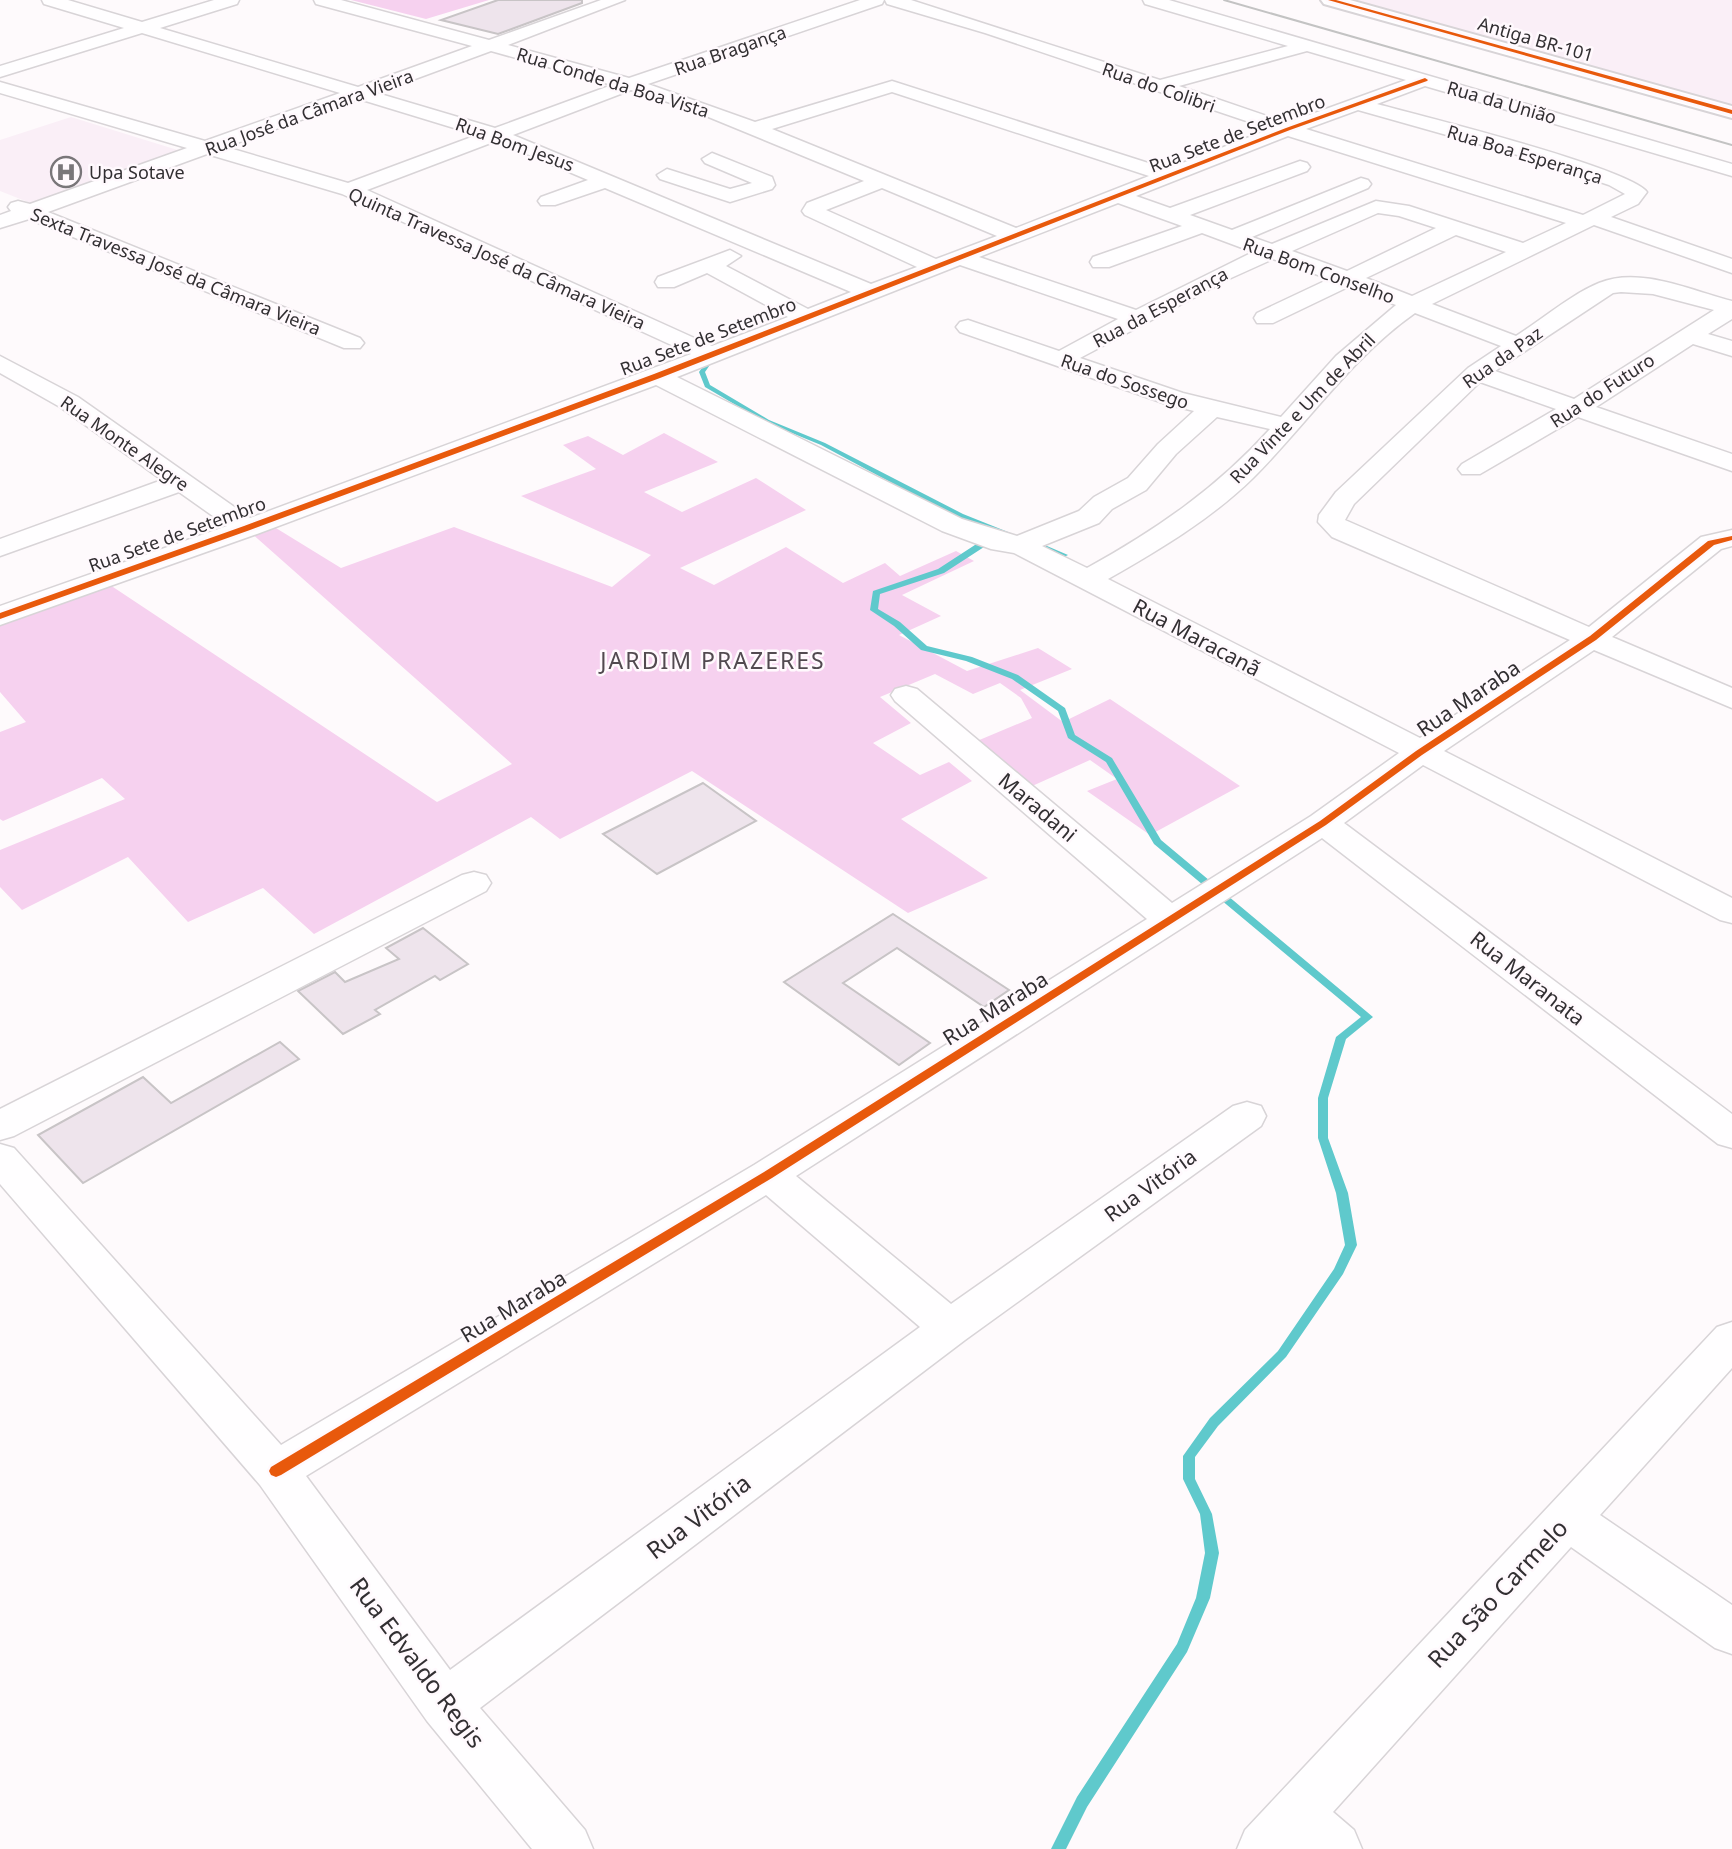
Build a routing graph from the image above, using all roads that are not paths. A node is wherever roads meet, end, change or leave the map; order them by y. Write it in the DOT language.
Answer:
graph roads {
  1 [pos="50,0"];
  2 [pos="231,0"];
  3 [pos="322,0"];
  4 [pos="617,0"];
  5 [pos="876,0"];
  6 [pos="892,0"];
  7 [pos="1151,0"];
  8 [pos="1330,0"];
  9 [pos="145,28"];
  10 [pos="494,46"];
  11 [pos="1307,46"];
  12 [pos="0,72"];
  13 [pos="1425,80"];
  14 [pos="630,84"];
  15 [pos="0,87"];
  16 [pos="1156,87"];
  17 [pos="361,93"];
  18 [pos="1361,105"];
  19 [pos="1732,112"];
  20 [pos="1288,129"];
  21 [pos="497,135"];
  22 [pos="747,142"];
  23 [pos="208,147"];
  24 [pos="712,159"];
  25 [pos="1300,167"];
  26 [pos="1732,170"];
  27 [pos="1171,177"];
  28 [pos="608,180"];
  29 [pos="883,181"];
  30 [pos="1361,184"];
  31 [pos="349,190"];
  32 [pos="1121,197"];
  33 [pos="0,201"];
  34 [pos="548,201"];
  35 [pos="29,211"];
  36 [pos="1170,215"];
  37 [pos="1589,220"];
  38 [pos="0,222"];
  39 [pos="1200,227"];
  40 [pos="1456,227"];
  41 [pos="1014,235"];
  42 [pos="1231,238"];
  43 [pos="759,244"];
  44 [pos="1525,251"];
  45 [pos="1272,253"];
  46 [pos="960,258"];
  47 [pos="1101,262"];
  48 [pos="708,265"];
  49 [pos="1732,266"];
  50 [pos="935,267"];
  51 [pos="1346,278"];
  52 [pos="666,282"];
  53 [pos="873,293"];
  54 [pos="1413,304"];
  55 [pos="1732,309"];
  56 [pos="806,317"];
  57 [pos="1139,318"];
  58 [pos="1265,318"];
  59 [pos="968,327"];
  60 [pos="1687,335"];
  61 [pos="352,343"];
  62 [pos="1518,345"];
  63 [pos="1732,349"];
  64 [pos="709,354"];
  65 [pos="1061,359"];
  66 [pos="0,363"];
  67 [pos="1476,373"];
  68 [pos="657,376"];
  69 [pos="1576,409"];
  70 [pos="1212,410"];
  71 [pos="1284,425"];
  72 [pos="1732,463"];
  73 [pos="1471,469"];
  74 [pos="182,482"];
  75 [pos="247,528"];
  76 [pos="1721,541"];
  77 [pos="1020,545"];
  78 [pos="0,548"];
  79 [pos="1086,580"];
  80 [pos="0,616"];
  81 [pos="1593,638"];
  82 [pos="906,695"];
  83 [pos="1732,699"];
  84 [pos="1419,753"];
  85 [pos="1323,823"];
  86 [pos="474,883"];
  87 [pos="1732,912"];
  88 [pos="1170,920"];
  89 [pos="1247,1116"];
  90 [pos="0,1126"];
  91 [pos="1732,1133"];
  92 [pos="0,1158"];
  93 [pos="768,1175"];
  94 [pos="950,1328"];
  95 [pos="1732,1339"];
  96 [pos="276,1471"];
  97 [pos="1566,1518"];
  98 [pos="1732,1632"];
  99 [pos="445,1704"];
  100 [pos="1280,1832"];
  101 [pos="566,1849"];
  102 [pos="1335,1849"];
  1 -- 9 [label="street, Rua Bom Jesus"];
  2 -- 9 [label="street"];
  3 -- 10 [label="street, Rua Conde da Boa Vista"];
  4 -- 10 [label="street, Rua José da Câmara Vieira"];
  5 -- 14 [label="street, Rua Bragança"];
  6 -- 16 [label="street, Rua do Colibri"];
  7 -- 11 [label="street, Rua da União"];
  8 -- 19 [label="main road, Antiga BR-101"];
  9 -- 12 [label="street"];
  9 -- 17 [label="street, Rua Bom Jesus"];
  10 -- 14 [label="street, Rua Conde da Boa Vista"];
  10 -- 17 [label="street, Rua José da Câmara Vieira"];
  11 -- 13 [label="street, Rua da União"];
  11 -- 16 [label="street"];
  13 -- 18 [label="street, Rua Sete de Setembro"];
  13 -- 26 [label="street, Rua da União"];
  14 -- 21 [label="street, Rua Bragança"];
  14 -- 22 [label="street, Rua Conde da Boa Vista"];
  15 -- 23 [label="street, Quinta Travessa José da Câmara Vieira"];
  16 -- 20 [label="street, Rua do Colibri"];
  17 -- 21 [label="street, Rua Bom Jesus"];
  17 -- 23 [label="street, Rua José da Câmara Vieira"];
  18 -- 20 [label="street, Rua Sete de Setembro"];
  18 -- 37 [label="street, Rua Boa Esperança"];
  20 -- 27 [label="street, Rua Sete de Setembro"];
  20 -- 37 [label="street, Rua do Colibri"];
  21 -- 28 [label="street, Rua Bom Jesus"];
  21 -- 31 [label="street, Rua Bragança"];
  22 -- 24 [label="street"];
  22 -- 27 [label="street"];
  22 -- 29 [label="street"];
  23 -- 31 [label="street, Quinta Travessa José da Câmara Vieira"];
  23 -- 35 [label="street, Rua José da Câmara Vieira"];
  24 -- 24 [label="street"];
  25 -- 36 [label="street"];
  27 -- 32 [label="street, Rua Sete de Setembro"];
  28 -- 34 [label="street"];
  28 -- 43 [label="street, Rua Bom Jesus"];
  29 -- 41 [label="street"];
  29 -- 50 [label="street"];
  30 -- 42 [label="street"];
  31 -- 64 [label="street, Quinta Travessa José da Câmara Vieira"];
  32 -- 36 [label="street, Rua Bom Conselho"];
  32 -- 41 [label="street, Rua Sete de Setembro"];
  33 -- 35 [label="street, Sexta Travessa José da Câmara Vieira"];
  35 -- 38 [label="street, Rua José da Câmara Vieira"];
  35 -- 61 [label="street, Sexta Travessa José da Câmara Vieira"];
  36 -- 39 [label="street, Rua Bom Conselho"];
  37 -- 44 [label="street, Rua Boa Esperança"];
  37 -- 49 [label="street, Rua Boa Esperança"];
  39 -- 42 [label="street, Rua Bom Conselho"];
  39 -- 47 [label="street"];
  40 -- 44 [label="street"];
  40 -- 45 [label="street, Rua da Esperança"];
  40 -- 51 [label="street"];
  41 -- 46 [label="street, Rua Sete de Setembro"];
  42 -- 45 [label="street, Rua Bom Conselho"];
  43 -- 48 [label="street"];
  43 -- 53 [label="street, Rua Bom Jesus"];
  44 -- 54 [label="street"];
  45 -- 51 [label="street, Rua Bom Conselho"];
  45 -- 57 [label="street, Rua da Esperança"];
  46 -- 50 [label="street, Rua Sete de Setembro"];
  46 -- 57 [label="street"];
  48 -- 52 [label="street"];
  48 -- 56 [label="street"];
  50 -- 53 [label="street, Rua Sete de Setembro"];
  51 -- 54 [label="street, Rua Bom Conselho"];
  51 -- 58 [label="street"];
  53 -- 56 [label="street, Rua Sete de Setembro"];
  54 -- 62 [label="street, Rua Bom Conselho"];
  54 -- 71 [label="street, Rua Vinte e Um de Abril"];
  55 -- 60 [label="street, Rua do Futuro"];
  55 -- 62 [label="street, Rua da Paz"];
  56 -- 64 [label="street, Rua Sete de Setembro"];
  57 -- 65 [label="street, Rua da Esperança"];
  59 -- 65 [label="street, Rua do Sossego"];
  60 -- 63 [label="street"];
  60 -- 69 [label="street, Rua do Futuro"];
  62 -- 67 [label="street, Rua da Paz"];
  64 -- 68 [label="street, Rua Sete de Setembro"];
  65 -- 70 [label="street, Rua do Sossego"];
  66 -- 74 [label="street, Rua Monte Alegre"];
  67 -- 69 [label="street"];
  67 -- 81 [label="street, Rua da Paz"];
  68 -- 75 [label="street, Rua Sete de Setembro"];
  68 -- 77 [label="street, Rua Maracanã"];
  69 -- 72 [label="street"];
  69 -- 73 [label="street, Rua do Futuro"];
  70 -- 71 [label="street, Rua do Sossego"];
  70 -- 77 [label="street"];
  71 -- 79 [label="street, Rua Vinte e Um de Abril"];
  74 -- 75 [label="street, Rua Monte Alegre"];
  74 -- 78 [label="street"];
  75 -- 80 [label="street, Rua Sete de Setembro"];
  76 -- 81 [label="street, Rua Maraba"];
  77 -- 79 [label="street, Rua Maracanã"];
  79 -- 84 [label="street, Rua Maracanã"];
  81 -- 83 [label="street"];
  81 -- 84 [label="street, Rua Maraba"];
  82 -- 88 [label="street, Maradani"];
  84 -- 85 [label="street, Rua Maraba"];
  84 -- 87 [label="street, Rua Maracanã"];
  85 -- 88 [label="street, Rua Maraba"];
  85 -- 91 [label="street, Rua Maranata"];
  86 -- 90 [label="street"];
  88 -- 93 [label="street, Rua Maraba"];
  89 -- 94 [label="street, Rua Vitória"];
  92 -- 96 [label="street, Rua Edvaldo Regis"];
  93 -- 94 [label="street"];
  93 -- 96 [label="street, Rua Maraba"];
  94 -- 99 [label="street, Rua Vitória"];
  95 -- 97 [label="street, Rua São Carmelo"];
  96 -- 99 [label="street, Rua Edvaldo Regis"];
  97 -- 98 [label="street"];
  97 -- 100 [label="street, Rua São Carmelo"];
  99 -- 101 [label="street, Rua Edvaldo Regis"];
  100 -- 102 [label="street"];
}
